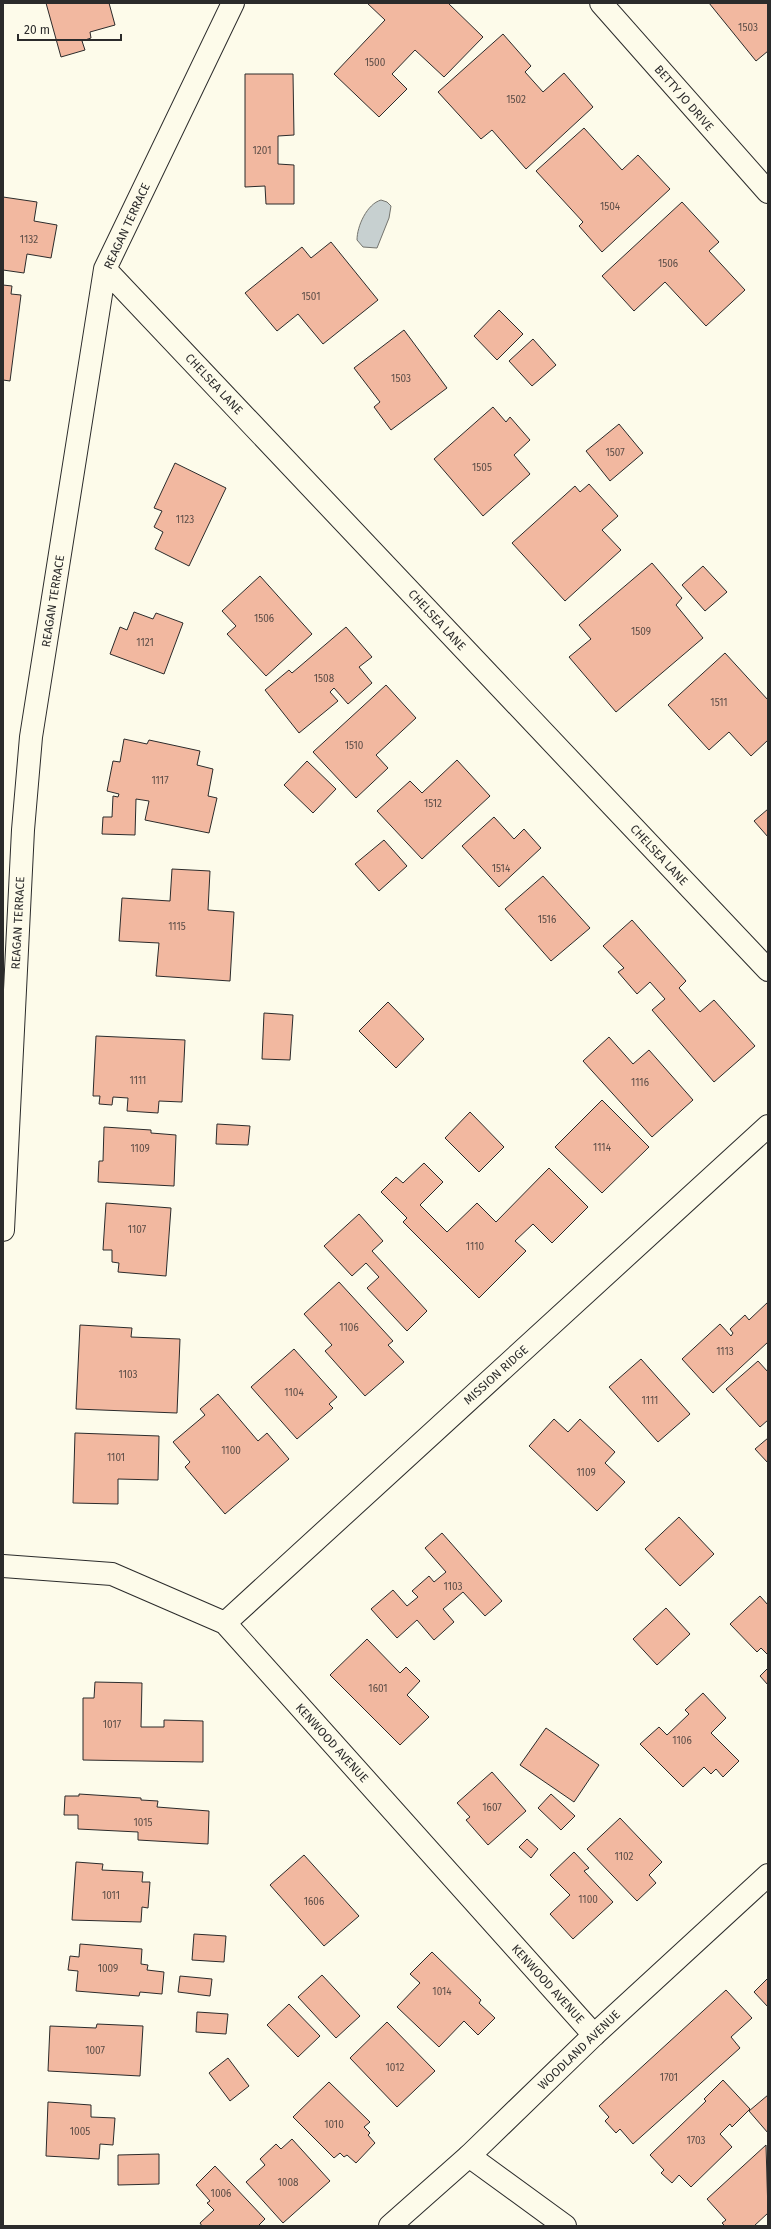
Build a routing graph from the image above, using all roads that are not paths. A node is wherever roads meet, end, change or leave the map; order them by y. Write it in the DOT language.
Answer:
graph roads {
  1 [pos="233,3"];
  2 [pos="601,3"];
  3 [pos="768,192"];
  4 [pos="105,269"];
  5 [pos="768,970"];
  6 [pos="768,1126"];
  7 [pos="3,1230"];
  8 [pos="3,1566"];
  9 [pos="225,1624"];
  10 [pos="768,1875"];
  11 [pos="594,2035"];
  12 [pos="469,2156"];
  13 [pos="390,2226"];
  14 [pos="565,2226"];
  1 -- 4 [label="street, REAGAN TERRACE"];
  2 -- 3 [label="street, BETTY JO DRIVE"];
  4 -- 5 [label="street, CHELSEA LANE"];
  4 -- 7 [label="street, REAGAN TERRACE"];
  6 -- 9 [label="street, MISSION RIDGE"];
  8 -- 9 [label="street, KENWOOD AVENUE"];
  9 -- 11 [label="street, KENWOOD AVENUE"];
  10 -- 11 [label="street, WOODLAND AVENUE"];
  11 -- 12 [label="street, WOODLAND AVENUE"];
  12 -- 13 [label="street, WOODLAND AVENUE"];
  12 -- 14 [label="street"];
}
